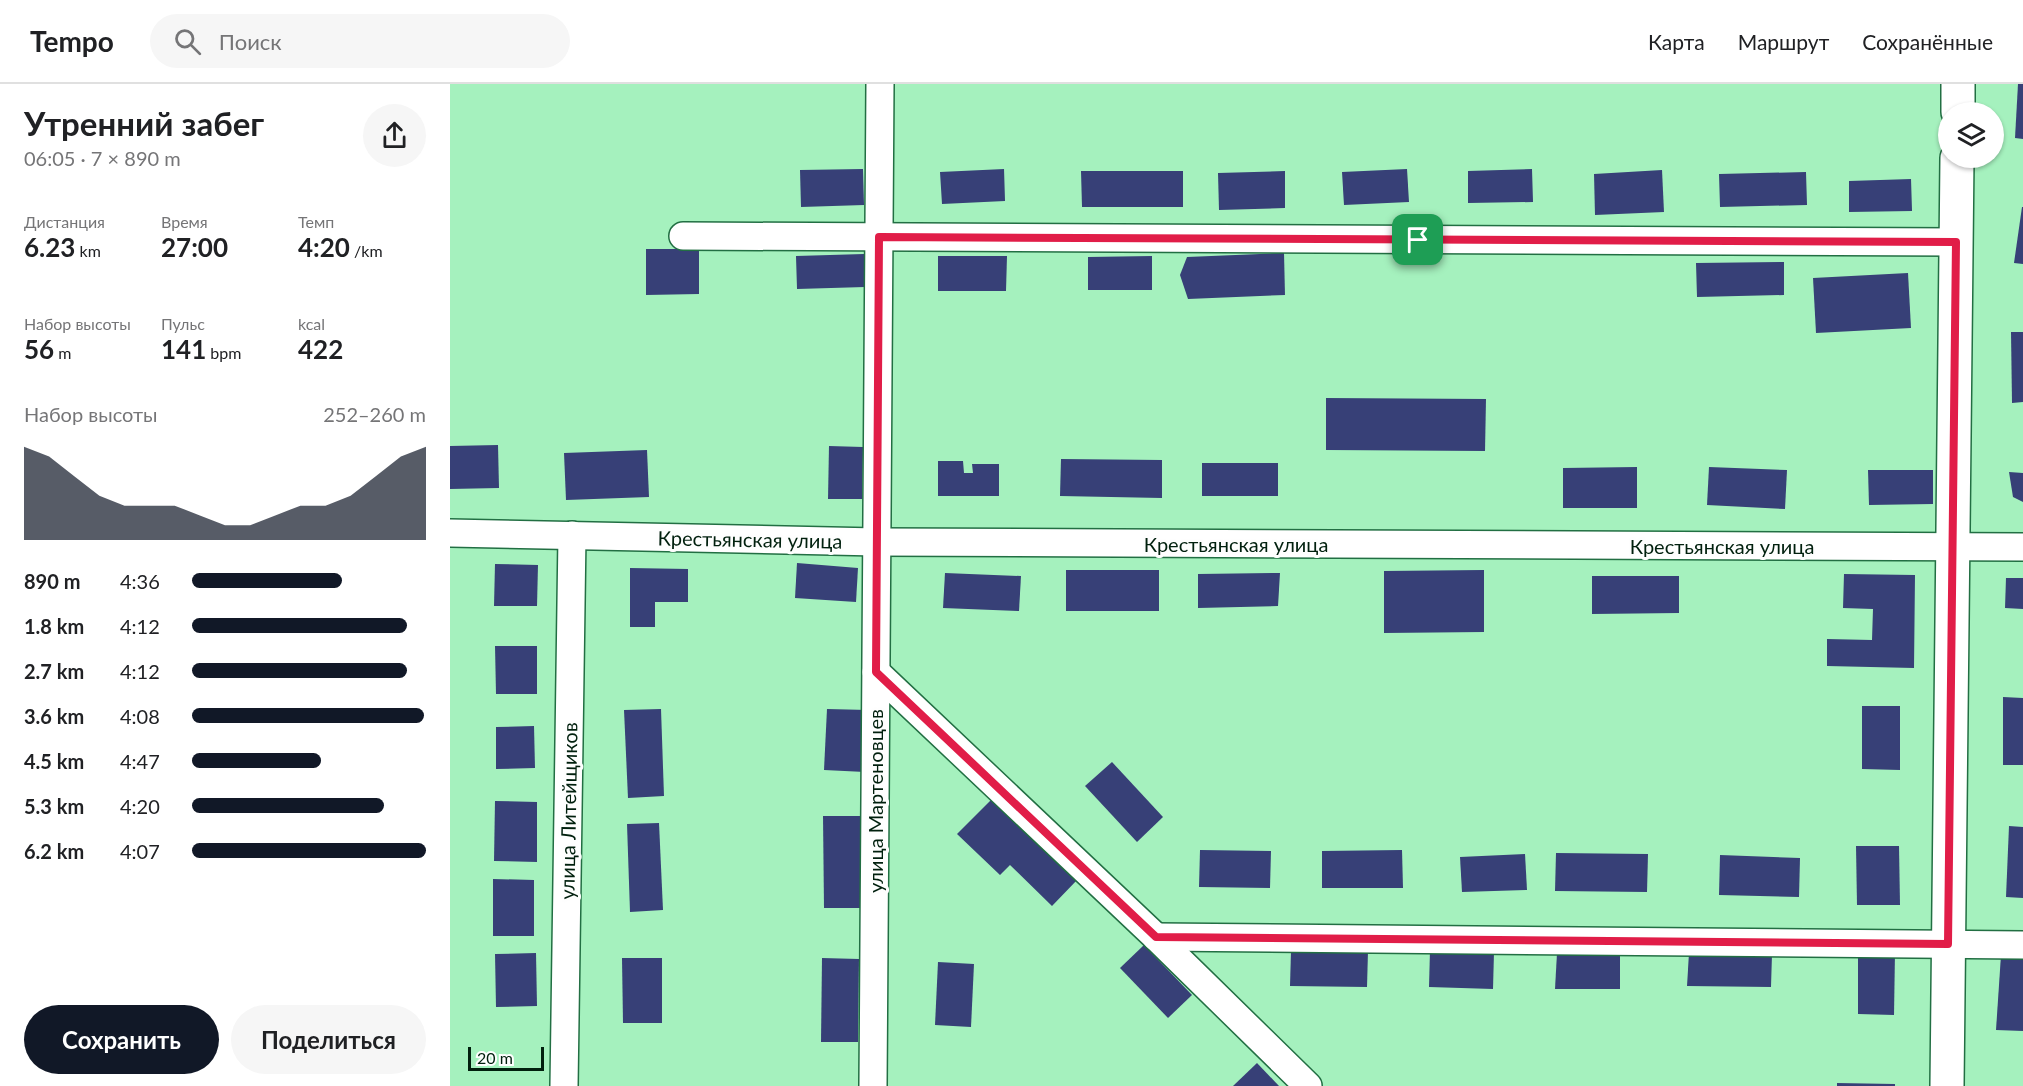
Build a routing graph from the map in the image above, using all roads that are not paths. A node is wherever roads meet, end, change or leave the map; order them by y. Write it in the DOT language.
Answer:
graph roads {
  1 [pos="880,84"];
  2 [pos="1958,84"];
  3 [pos="1958,102"];
  4 [pos="1958,168"];
  5 [pos="683,236"];
  6 [pos="879,237"];
  7 [pos="1956,242"];
  8 [pos="450,533"];
  9 [pos="572,535"];
  10 [pos="877,542"];
  11 [pos="1953,547"];
  12 [pos="2023,547"];
  13 [pos="876,672"];
  14 [pos="1156,937"];
  15 [pos="1948,944"];
  16 [pos="2023,945"];
  17 [pos="879,1080"];
  18 [pos="564,1086"];
  19 [pos="1308,1086"];
  20 [pos="1947,1086"];
  1 -- 6 [label="street, улица Мартеновцев"];
  2 -- 3 [label="main road"];
  4 -- 7 [label="main road"];
  5 -- 6 [label="street"];
  6 -- 7 [label="street"];
  6 -- 10 [label="street, улица Мартеновцев"];
  7 -- 11 [label="main road"];
  8 -- 9 [label="street, Крестьянская улица"];
  9 -- 10 [label="street, Крестьянская улица"];
  9 -- 18 [label="street, улица Литейщиков"];
  10 -- 11 [label="street, Крестьянская улица"];
  10 -- 13 [label="street, улица Мартеновцев"];
  11 -- 12 [label="street, Крестьянская улица"];
  11 -- 15 [label="main road"];
  13 -- 14 [label="street"];
  13 -- 17 [label="street, улица Мартеновцев"];
  14 -- 15 [label="street"];
  14 -- 19 [label="street"];
  15 -- 16 [label="street"];
  15 -- 20 [label="main road"];
}
